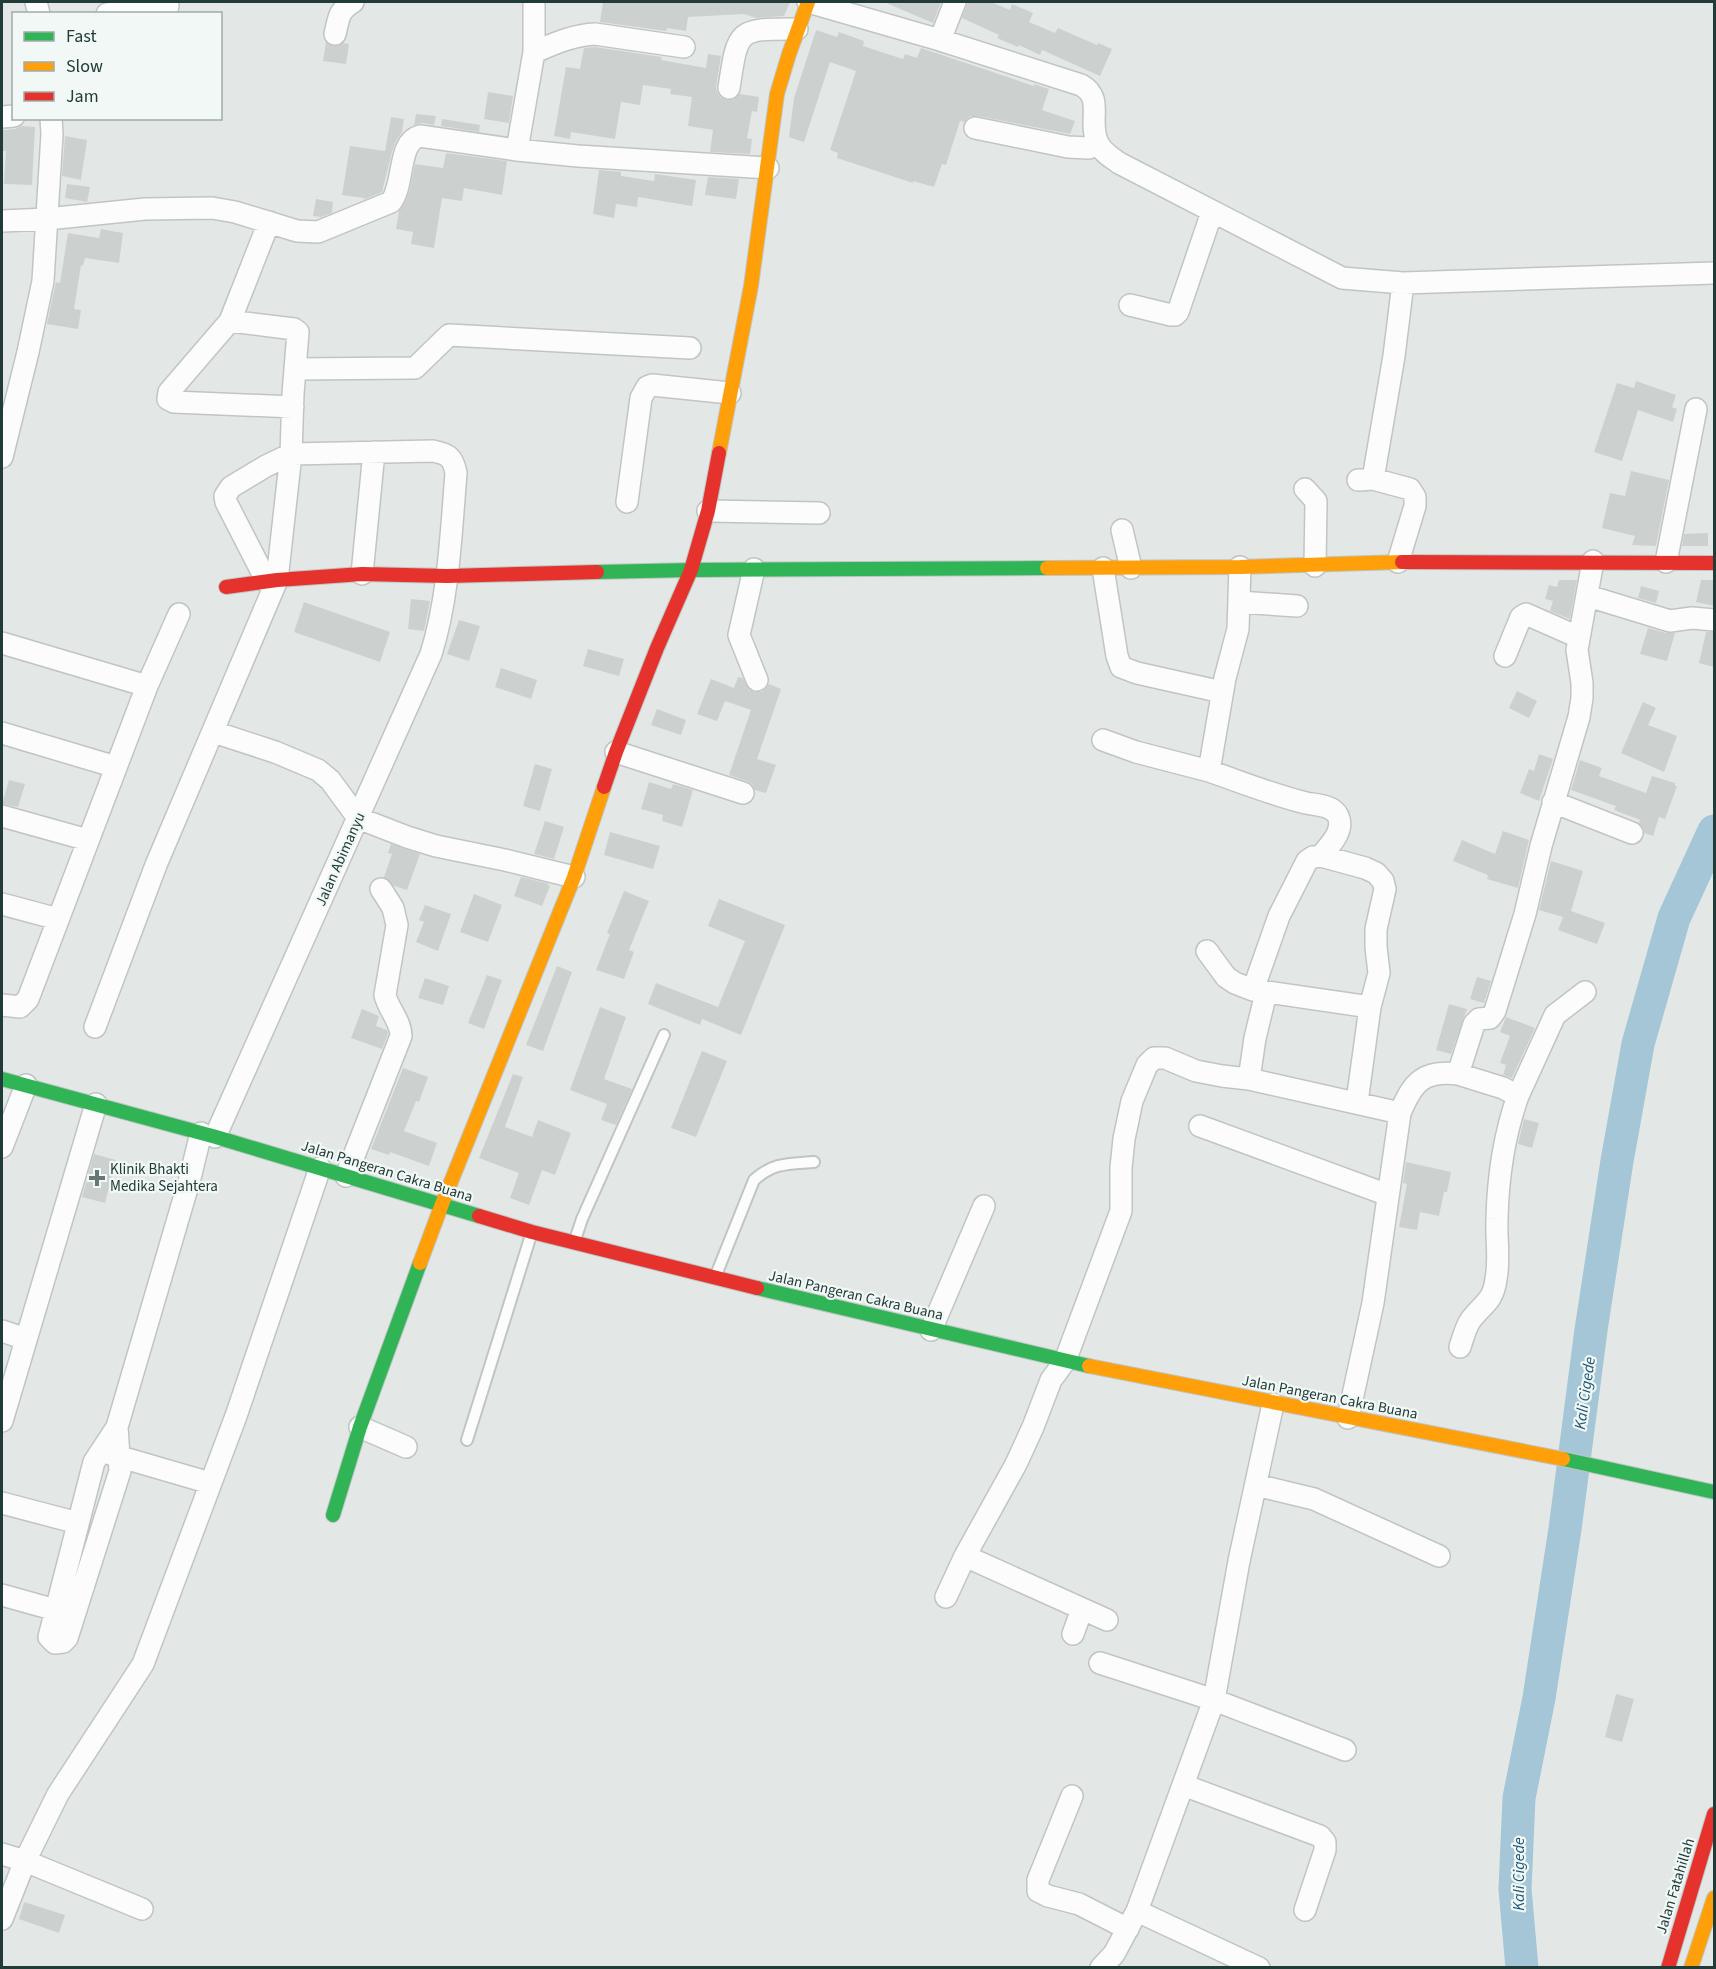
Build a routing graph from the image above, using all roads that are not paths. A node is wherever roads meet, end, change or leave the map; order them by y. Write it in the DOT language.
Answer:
graph roads {
  1 [pos="353,2"];
  2 [pos="534,2"];
  3 [pos="808,2"];
  4 [pos="955,2"];
  5 [pos="168,6"];
  6 [pos="122,12"];
  7 [pos="797,29"];
  8 [pos="335,34"];
  9 [pos="940,40"];
  10 [pos="684,47"];
  11 [pos="534,52"];
  12 [pos="729,88"];
  13 [pos="51,120"];
  14 [pos="975,128"];
  15 [pos="1098,144"];
  16 [pos="517,150"];
  17 [pos="768,168"];
  18 [pos="1212,212"];
  19 [pos="47,219"];
  20 [pos="2,221"];
  21 [pos="269,222"];
  22 [pos="1714,273"];
  23 [pos="1403,283"];
  24 [pos="1130,304"];
  25 [pos="230,321"];
  26 [pos="690,348"];
  27 [pos="296,369"];
  28 [pos="730,393"];
  29 [pos="293,407"];
  30 [pos="1696,409"];
  31 [pos="374,452"];
  32 [pos="291,454"];
  33 [pos="2,457"];
  34 [pos="1305,489"];
  35 [pos="627,501"];
  36 [pos="708,511"];
  37 [pos="819,513"];
  38 [pos="1122,530"];
  39 [pos="1593,561"];
  40 [pos="1398,562"];
  41 [pos="1666,562"];
  42 [pos="1714,563"];
  43 [pos="1315,566"];
  44 [pos="1240,567"];
  45 [pos="1102,568"];
  46 [pos="1131,568"];
  47 [pos="691,570"];
  48 [pos="754,570"];
  49 [pos="362,573"];
  50 [pos="447,576"];
  51 [pos="272,581"];
  52 [pos="226,587"];
  53 [pos="1588,596"];
  54 [pos="1239,602"];
  55 [pos="1297,606"];
  56 [pos="179,614"];
  57 [pos="1714,620"];
  58 [pos="1578,637"];
  59 [pos="2,643"];
  60 [pos="1505,656"];
  61 [pos="757,680"];
  62 [pos="147,686"];
  63 [pos="1222,693"];
  64 [pos="214,732"];
  65 [pos="2,733"];
  66 [pos="1103,740"];
  67 [pos="616,752"];
  68 [pos="116,767"];
  69 [pos="1209,771"];
  70 [pos="743,793"];
  71 [pos="1553,802"];
  72 [pos="2,816"];
  73 [pos="358,818"];
  74 [pos="1632,833"];
  75 [pos="88,840"];
  76 [pos="1321,856"];
  77 [pos="574,877"];
  78 [pos="381,889"];
  79 [pos="2,904"];
  80 [pos="58,919"];
  81 [pos="1207,951"];
  82 [pos="1259,991"];
  83 [pos="1585,992"];
  84 [pos="2,1005"];
  85 [pos="1370,1007"];
  86 [pos="95,1027"];
  87 [pos="664,1035"];
  88 [pos="1458,1074"];
  89 [pos="1249,1078"];
  90 [pos="2,1079"];
  91 [pos="26,1085"];
  92 [pos="1518,1096"];
  93 [pos="1357,1102"];
  94 [pos="96,1104"];
  95 [pos="1401,1113"];
  96 [pos="1200,1126"];
  97 [pos="208,1135"];
  98 [pos="2,1147"];
  99 [pos="814,1162"];
  100 [pos="320,1168"];
  101 [pos="346,1176"];
  102 [pos="1388,1195"];
  103 [pos="442,1204"];
  104 [pos="984,1206"];
  105 [pos="532,1232"];
  106 [pos="574,1243"];
  107 [pos="714,1278"];
  108 [pos="931,1329"];
  109 [pos="2,1331"];
  110 [pos="26,1339"];
  111 [pos="1460,1347"];
  112 [pos="1065,1361"];
  113 [pos="1273,1404"];
  114 [pos="4,1407"];
  115 [pos="1348,1418"];
  116 [pos="360,1427"];
  117 [pos="467,1440"];
  118 [pos="406,1447"];
  119 [pos="110,1454"];
  120 [pos="210,1483"];
  121 [pos="1256,1485"];
  122 [pos="1714,1492"];
  123 [pos="2,1503"];
  124 [pos="333,1515"];
  125 [pos="78,1523"];
  126 [pos="965,1556"];
  127 [pos="1438,1556"];
  128 [pos="2,1594"];
  129 [pos="946,1597"];
  130 [pos="1083,1610"];
  131 [pos="65,1612"];
  132 [pos="1107,1620"];
  133 [pos="1073,1634"];
  134 [pos="1100,1663"];
  135 [pos="1214,1700"];
  136 [pos="1345,1750"];
  137 [pos="1183,1785"];
  138 [pos="1072,1796"];
  139 [pos="1714,1814"];
  140 [pos="2,1854"];
  141 [pos="25,1861"];
  142 [pos="1714,1898"];
  143 [pos="142,1909"];
  144 [pos="1305,1910"];
  145 [pos="2,1919"];
  146 [pos="1133,1920"];
  147 [pos="1101,1968"];
  148 [pos="1259,1968"];
  149 [pos="1668,1968"];
  150 [pos="1691,1968"];
  1 -- 8 [label="street"];
  2 -- 11 [label="street"];
  3 -- 7 [label="street"];
  3 -- 9 [label="street"];
  4 -- 9 [label="street"];
  5 -- 6 [label="street"];
  7 -- 12 [label="street"];
  7 -- 17 [label="street"];
  9 -- 15 [label="street"];
  10 -- 11 [label="street"];
  11 -- 16 [label="street"];
  13 -- 19 [label="street"];
  14 -- 15 [label="street"];
  15 -- 18 [label="street"];
  16 -- 17 [label="street"];
  16 -- 21 [label="street"];
  17 -- 28 [label="street"];
  18 -- 23 [label="street"];
  18 -- 24 [label="street"];
  19 -- 20 [label="street"];
  19 -- 21 [label="street"];
  19 -- 33 [label="street"];
  21 -- 25 [label="street"];
  22 -- 23 [label="street"];
  23 -- 40 [label="street"];
  25 -- 27 [label="street"];
  25 -- 29 [label="street"];
  26 -- 27 [label="street"];
  27 -- 29 [label="street"];
  28 -- 35 [label="street"];
  28 -- 36 [label="street"];
  29 -- 32 [label="street"];
  30 -- 41 [label="street"];
  31 -- 32 [label="street"];
  31 -- 49 [label="street"];
  31 -- 50 [label="street, Jalan Abimanyu"];
  32 -- 51 [label="street"];
  32 -- 51 [label="street"];
  34 -- 43 [label="street"];
  36 -- 37 [label="street"];
  36 -- 47 [label="street"];
  38 -- 46 [label="street"];
  39 -- 40 [label="street"];
  39 -- 41 [label="street"];
  39 -- 53 [label="street"];
  40 -- 43 [label="street"];
  41 -- 42 [label="street"];
  43 -- 44 [label="street"];
  44 -- 46 [label="street"];
  44 -- 54 [label="street"];
  45 -- 46 [label="street"];
  45 -- 48 [label="street"];
  45 -- 63 [label="street"];
  47 -- 48 [label="street"];
  47 -- 50 [label="street"];
  47 -- 67 [label="street"];
  48 -- 61 [label="street"];
  49 -- 50 [label="street"];
  49 -- 51 [label="street"];
  50 -- 73 [label="street, Jalan Abimanyu"];
  51 -- 52 [label="street"];
  51 -- 64 [label="street"];
  53 -- 57 [label="street"];
  53 -- 58 [label="street"];
  54 -- 55 [label="street"];
  54 -- 63 [label="street"];
  56 -- 62 [label="street"];
  58 -- 60 [label="street"];
  58 -- 71 [label="street"];
  59 -- 62 [label="street"];
  62 -- 68 [label="street"];
  63 -- 69 [label="street"];
  64 -- 73 [label="street"];
  64 -- 86 [label="street"];
  65 -- 68 [label="street"];
  66 -- 69 [label="street"];
  67 -- 70 [label="street"];
  67 -- 77 [label="street"];
  68 -- 75 [label="street"];
  69 -- 76 [label="street"];
  71 -- 74 [label="street"];
  71 -- 88 [label="street"];
  72 -- 75 [label="street"];
  73 -- 77 [label="street"];
  73 -- 97 [label="street, Jalan Abimanyu"];
  75 -- 80 [label="street"];
  76 -- 82 [label="street"];
  76 -- 85 [label="street"];
  77 -- 103 [label="street"];
  78 -- 101 [label="street"];
  79 -- 80 [label="street"];
  80 -- 84 [label="street"];
  81 -- 82 [label="street"];
  82 -- 85 [label="street"];
  82 -- 89 [label="street"];
  83 -- 92 [label="street"];
  85 -- 93 [label="street"];
  87 -- 106 [label="lane"];
  88 -- 92 [label="street"];
  88 -- 95 [label="street"];
  89 -- 93 [label="street"];
  89 -- 112 [label="street"];
  90 -- 91 [label="street, Jalan Pangeran Cakra Buana"];
  91 -- 94 [label="street, Jalan Pangeran Cakra Buana"];
  91 -- 98 [label="street"];
  92 -- 111 [label="street"];
  93 -- 95 [label="street"];
  94 -- 97 [label="street, Jalan Pangeran Cakra Buana"];
  94 -- 110 [label="street"];
  95 -- 102 [label="street"];
  96 -- 102 [label="street"];
  97 -- 100 [label="street, Jalan Pangeran Cakra Buana"];
  97 -- 119 [label="street, Jalan Abimanyu"];
  99 -- 107 [label="lane"];
  100 -- 101 [label="street, Jalan Pangeran Cakra Buana"];
  100 -- 120 [label="street"];
  101 -- 103 [label="street, Jalan Pangeran Cakra Buana"];
  102 -- 115 [label="street"];
  103 -- 105 [label="street, Jalan Pangeran Cakra Buana"];
  103 -- 116 [label="street"];
  104 -- 108 [label="street"];
  105 -- 106 [label="street, Jalan Pangeran Cakra Buana"];
  105 -- 117 [label="lane"];
  106 -- 107 [label="street, Jalan Pangeran Cakra Buana"];
  107 -- 108 [label="street, Jalan Pangeran Cakra Buana"];
  108 -- 112 [label="street, Jalan Pangeran Cakra Buana"];
  109 -- 110 [label="street"];
  110 -- 114 [label="street"];
  112 -- 113 [label="street, Jalan Pangeran Cakra Buana"];
  112 -- 126 [label="street"];
  113 -- 115 [label="street, Jalan Pangeran Cakra Buana"];
  113 -- 121 [label="street"];
  115 -- 122 [label="street, Jalan Pangeran Cakra Buana"];
  116 -- 118 [label="street"];
  116 -- 124 [label="street"];
  119 -- 120 [label="street"];
  119 -- 125 [label="street"];
  119 -- 131 [label="street"];
  120 -- 141 [label="street"];
  121 -- 127 [label="street"];
  121 -- 135 [label="street"];
  123 -- 125 [label="street"];
  125 -- 131 [label="street"];
  126 -- 129 [label="street"];
  126 -- 130 [label="street"];
  128 -- 131 [label="street"];
  130 -- 132 [label="street"];
  130 -- 133 [label="street"];
  134 -- 135 [label="street"];
  135 -- 136 [label="street"];
  135 -- 137 [label="street"];
  137 -- 144 [label="street"];
  137 -- 146 [label="street"];
  138 -- 146 [label="street"];
  139 -- 149 [label="street, Jalan Fatahillah"];
  140 -- 141 [label="street"];
  141 -- 143 [label="street"];
  141 -- 145 [label="street"];
  142 -- 150 [label="street"];
  146 -- 147 [label="street"];
  146 -- 148 [label="street"];
}
